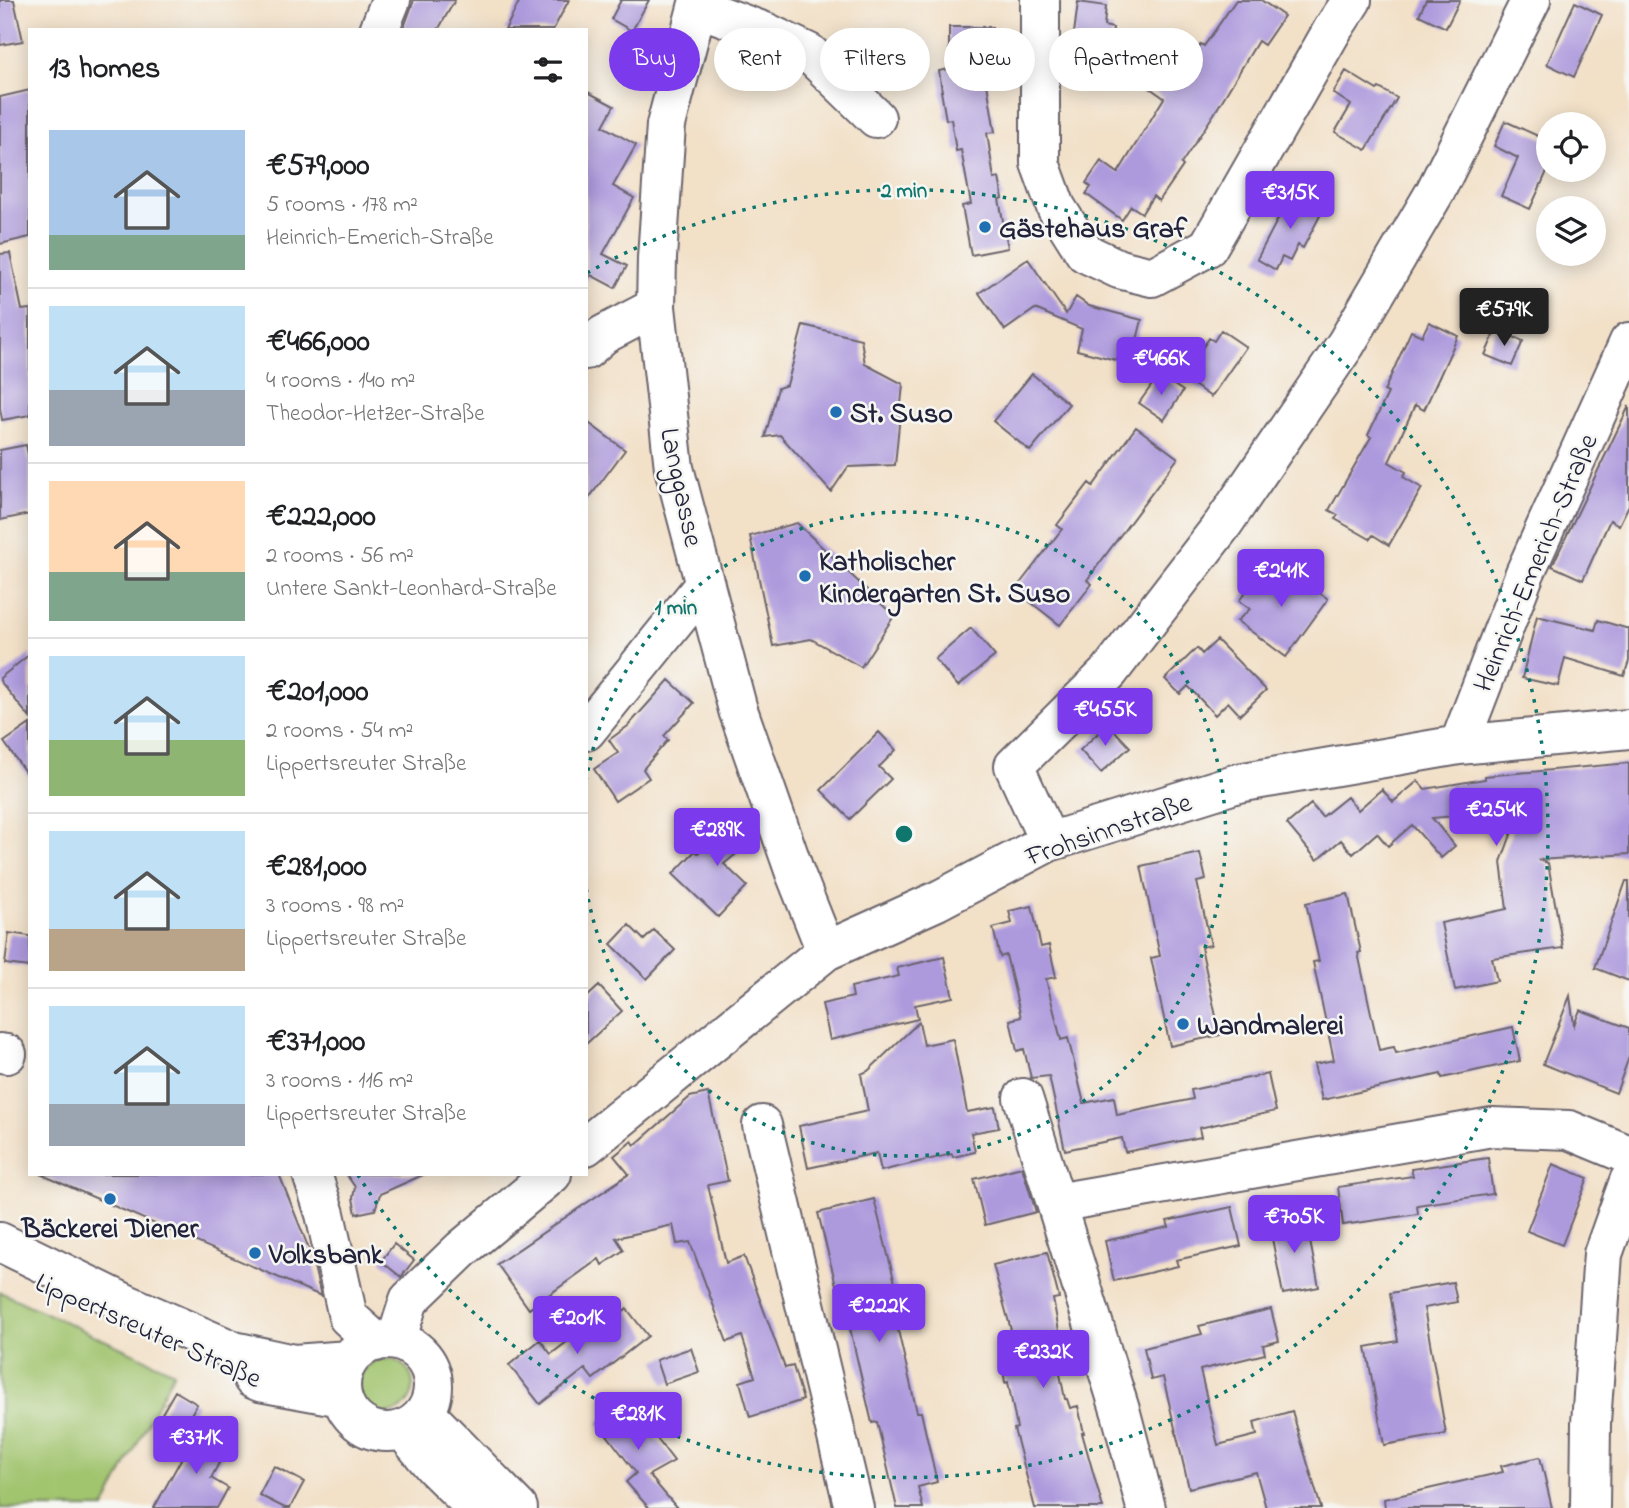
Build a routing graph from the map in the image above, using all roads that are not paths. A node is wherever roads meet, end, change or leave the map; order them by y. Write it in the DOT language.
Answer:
graph roads {
  1 [pos="391,0"];
  2 [pos="1040,0"];
  3 [pos="1352,0"];
  4 [pos="1531,0"];
  5 [pos="698,3"];
  6 [pos="380,28"];
  7 [pos="876,118"];
  8 [pos="656,307"];
  9 [pos="1629,342"];
  10 [pos="588,348"];
  11 [pos="705,584"];
  12 [pos="1629,729"];
  13 [pos="588,730"];
  14 [pos="1459,745"];
  15 [pos="1049,842"];
  16 [pos="826,951"];
  17 [pos="1023,1098"];
  18 [pos="762,1125"];
  19 [pos="588,1144"];
  20 [pos="1629,1155"];
  21 [pos="313,1176"];
  22 [pos="550,1176"];
  23 [pos="1629,1181"];
  24 [pos="1056,1203"];
  25 [pos="0,1242"];
  26 [pos="0,1261"];
  27 [pos="374,1347"];
  28 [pos="342,1397"];
  29 [pos="414,1421"];
  30 [pos="476,1508"];
  31 [pos="518,1508"];
  32 [pos="854,1508"];
  33 [pos="1146,1508"];
  34 [pos="1590,1508"];
  1 -- 6 [label="street"];
  2 -- 3 [label="street"];
  4 -- 15 [label="street"];
  5 -- 7 [label="street, Langgasse"];
  5 -- 8 [label="street, Langgasse"];
  8 -- 10 [label="street"];
  8 -- 11 [label="street, Langgasse"];
  9 -- 14 [label="street, Heinrich-Emerich-Straße"];
  11 -- 13 [label="street"];
  11 -- 16 [label="street, Langgasse"];
  12 -- 14 [label="street, Frohsinnstraße"];
  14 -- 15 [label="street, Frohsinnstraße"];
  15 -- 16 [label="street, Frohsinnstraße"];
  16 -- 19 [label="street, Frohsinnstraße"];
  17 -- 24 [label="street"];
  18 -- 32 [label="street"];
  20 -- 24 [label="street"];
  21 -- 27 [label="street"];
  22 -- 27 [label="street"];
  23 -- 34 [label="street"];
  24 -- 33 [label="street"];
  25 -- 27 [label="street, Lippertsreuter Straße"];
  26 -- 28 [label="street, Lippertsreuter Straße"];
  27 -- 28 [label="street"];
  27 -- 29 [label="street"];
  28 -- 29 [label="street"];
  29 -- 30 [label="street"];
  29 -- 31 [label="street"];
}
